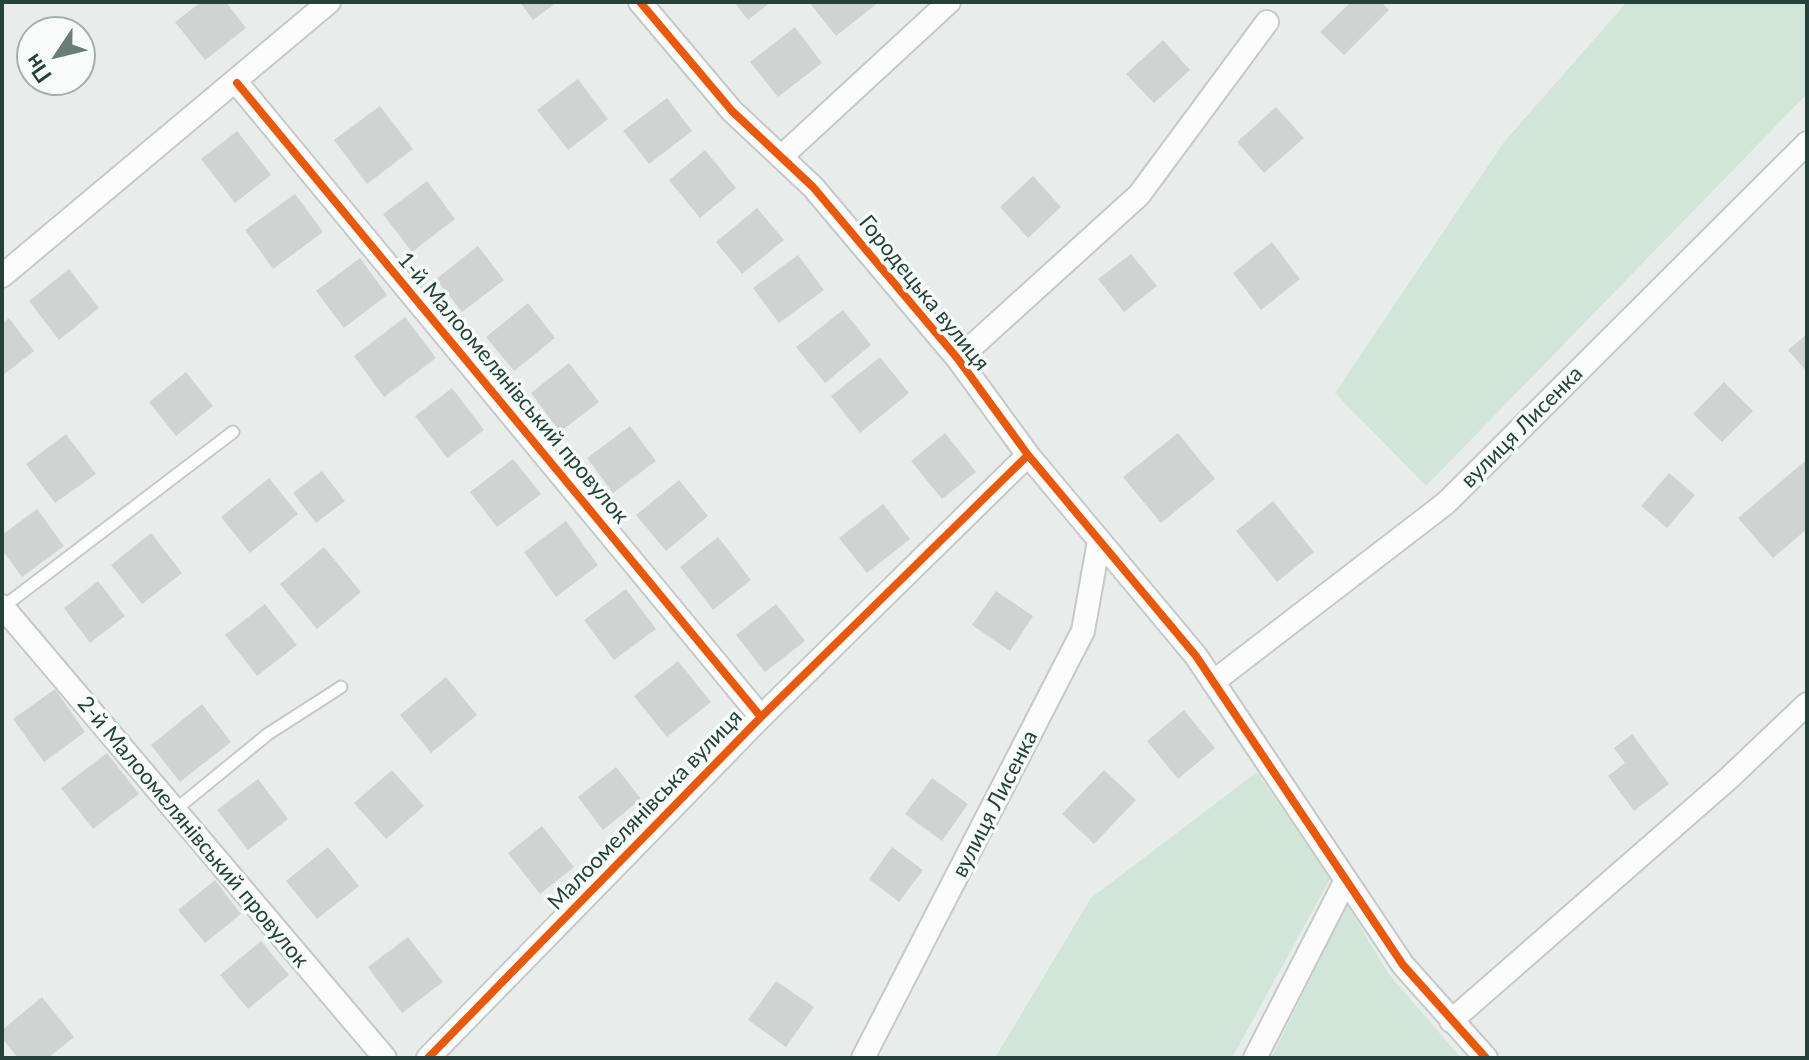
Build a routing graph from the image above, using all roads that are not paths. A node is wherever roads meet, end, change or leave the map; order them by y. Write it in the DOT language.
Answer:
graph roads {
  1 [pos="329,2"];
  2 [pos="640,2"];
  3 [pos="949,2"];
  4 [pos="1267,22"];
  5 [pos="237,83"];
  6 [pos="1807,143"];
  7 [pos="781,157"];
  8 [pos="2,276"];
  9 [pos="958,359"];
  10 [pos="233,432"];
  11 [pos="1028,455"];
  12 [pos="1099,541"];
  13 [pos="3,607"];
  14 [pos="1213,682"];
  15 [pos="341,687"];
  16 [pos="1807,704"];
  17 [pos="761,717"];
  18 [pos="175,810"];
  19 [pos="1346,880"];
  20 [pos="1451,1021"];
  21 [pos="385,1058"];
  22 [pos="428,1058"];
  23 [pos="863,1058"];
  24 [pos="1255,1058"];
  25 [pos="1486,1058"];
  1 -- 5 [label="street"];
  2 -- 7 [label="street, Городецька вулиця"];
  3 -- 7 [label="street"];
  4 -- 9 [label="street"];
  5 -- 8 [label="street"];
  5 -- 17 [label="street, 1-й Малоомелянівський провулок"];
  6 -- 14 [label="street, вулиця Лисенка"];
  7 -- 9 [label="street, Городецька вулиця"];
  9 -- 11 [label="street, Городецька вулиця"];
  10 -- 13 [label="lane"];
  11 -- 12 [label="street, Городецька вулиця"];
  11 -- 17 [label="street, Малоомелянівська вулиця"];
  12 -- 14 [label="street, Городецька вулиця"];
  12 -- 23 [label="street, вулиця Лисенка"];
  13 -- 18 [label="street, 2-й Малоомелянівський провулок"];
  14 -- 19 [label="street, Городецька вулиця"];
  15 -- 18 [label="lane"];
  16 -- 20 [label="street"];
  17 -- 22 [label="street, Малоомелянівська вулиця"];
  18 -- 21 [label="street, 2-й Малоомелянівський провулок"];
  19 -- 20 [label="street, Городецька вулиця"];
  19 -- 24 [label="street"];
  20 -- 25 [label="street, Городецька вулиця"];
}
